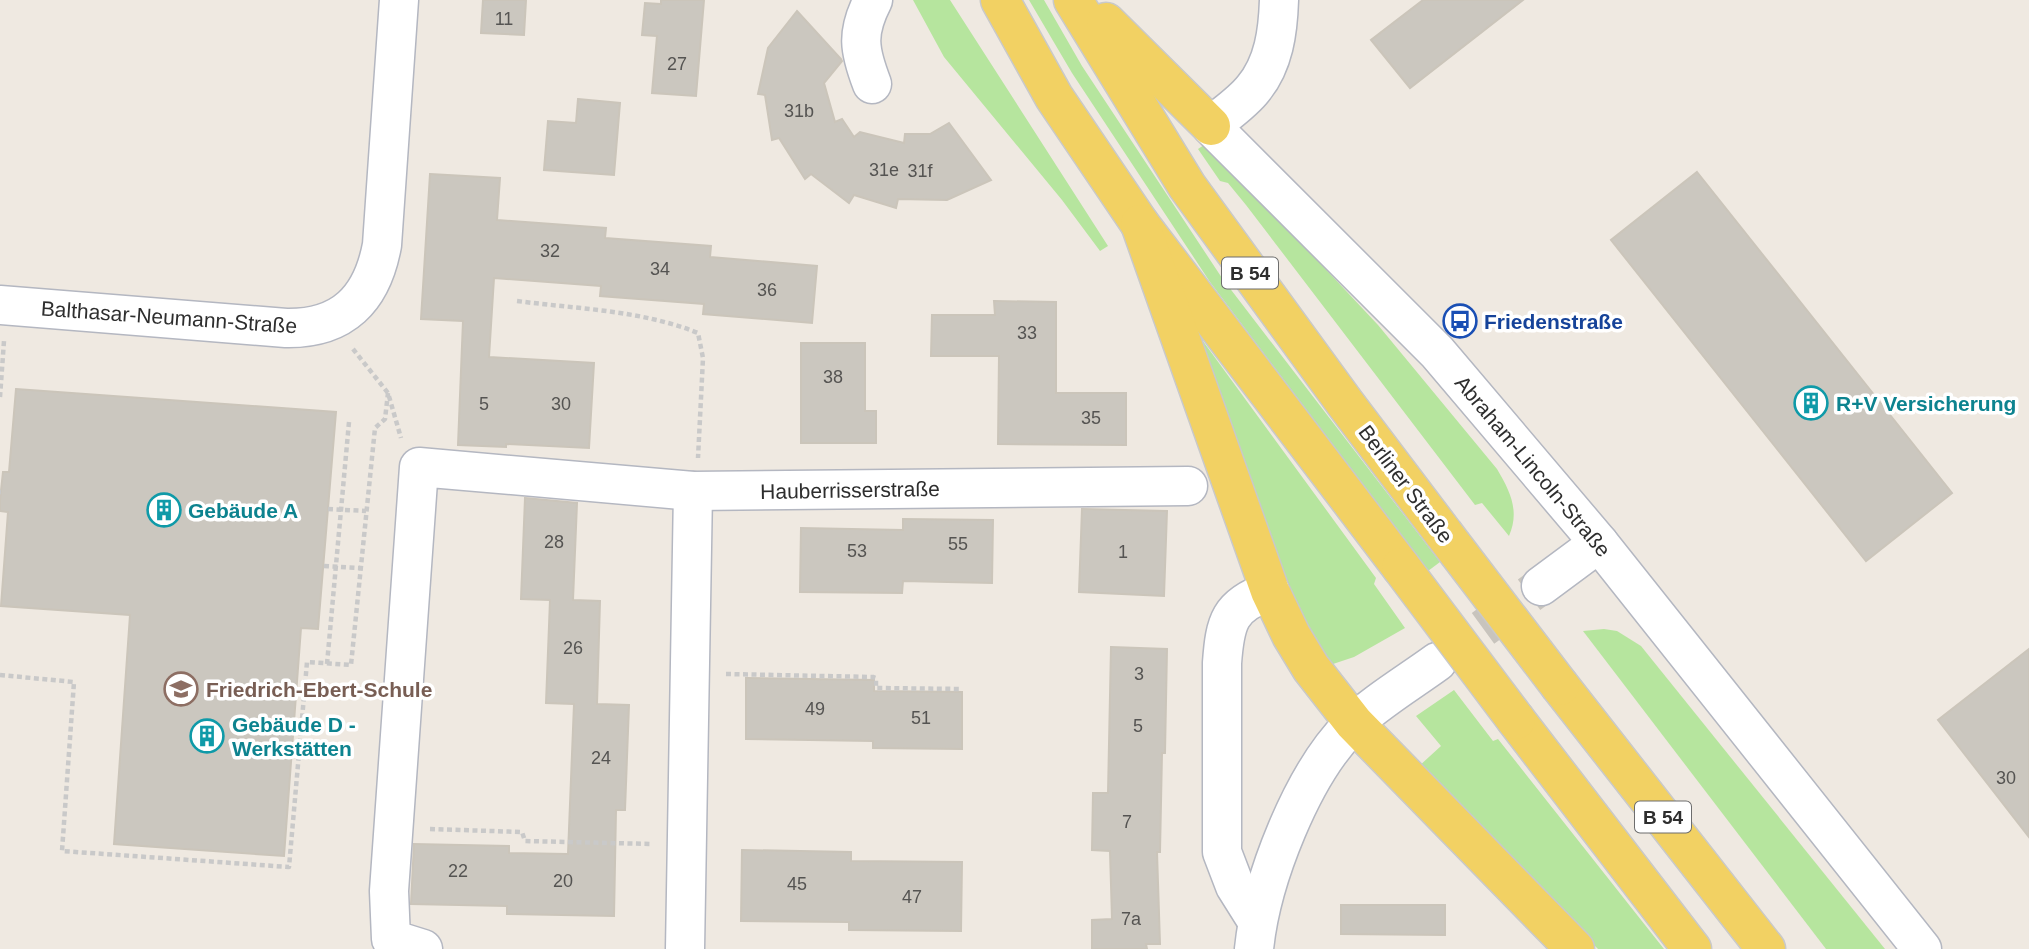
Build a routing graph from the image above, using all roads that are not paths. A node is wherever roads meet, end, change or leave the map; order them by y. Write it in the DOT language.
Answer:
graph roads {
  1 [pos="400,0"];
  2 [pos="873,0"];
  3 [pos="1000,0"];
  4 [pos="1073,0"];
  5 [pos="1084,0"];
  6 [pos="1279,0"];
  7 [pos="872,84"];
  8 [pos="1211,126"];
  9 [pos="1140,224"];
  10 [pos="3,305"];
  11 [pos="1188,486"];
  12 [pos="693,491"];
  13 [pos="1599,543"];
  14 [pos="1541,586"];
  15 [pos="1270,591"];
  16 [pos="1437,662"];
  17 [pos="1354,723"];
  18 [pos="1255,935"];
  19 [pos="424,949"];
  20 [pos="685,949"];
  21 [pos="1575,949"];
  22 [pos="1692,949"];
  23 [pos="1766,949"];
  24 [pos="1922,949"];
  1 -- 10 [label="street, Balthasar-Neumann-Straße"];
  2 -- 7 [label="street"];
  3 -- 9 [label="main road, B 54"];
  4 -- 23 [label="main road, Berliner Straße / B 54, bridge"];
  5 -- 8 [label="main road"];
  6 -- 8 [label="street"];
  8 -- 13 [label="street, Abraham-Lincoln-Straße"];
  9 -- 15 [label="main road"];
  9 -- 22 [label="main road, B 54, bridge"];
  11 -- 12 [label="street, Hauberrisserstraße"];
  12 -- 19 [label="street, Hauberrisserstraße"];
  12 -- 20 [label="street"];
  13 -- 14 [label="street"];
  13 -- 24 [label="street, Abraham-Lincoln-Straße"];
  15 -- 17 [label="main road"];
  15 -- 18 [label="street"];
  16 -- 17 [label="street"];
  17 -- 18 [label="street"];
  17 -- 21 [label="main road"];
}
